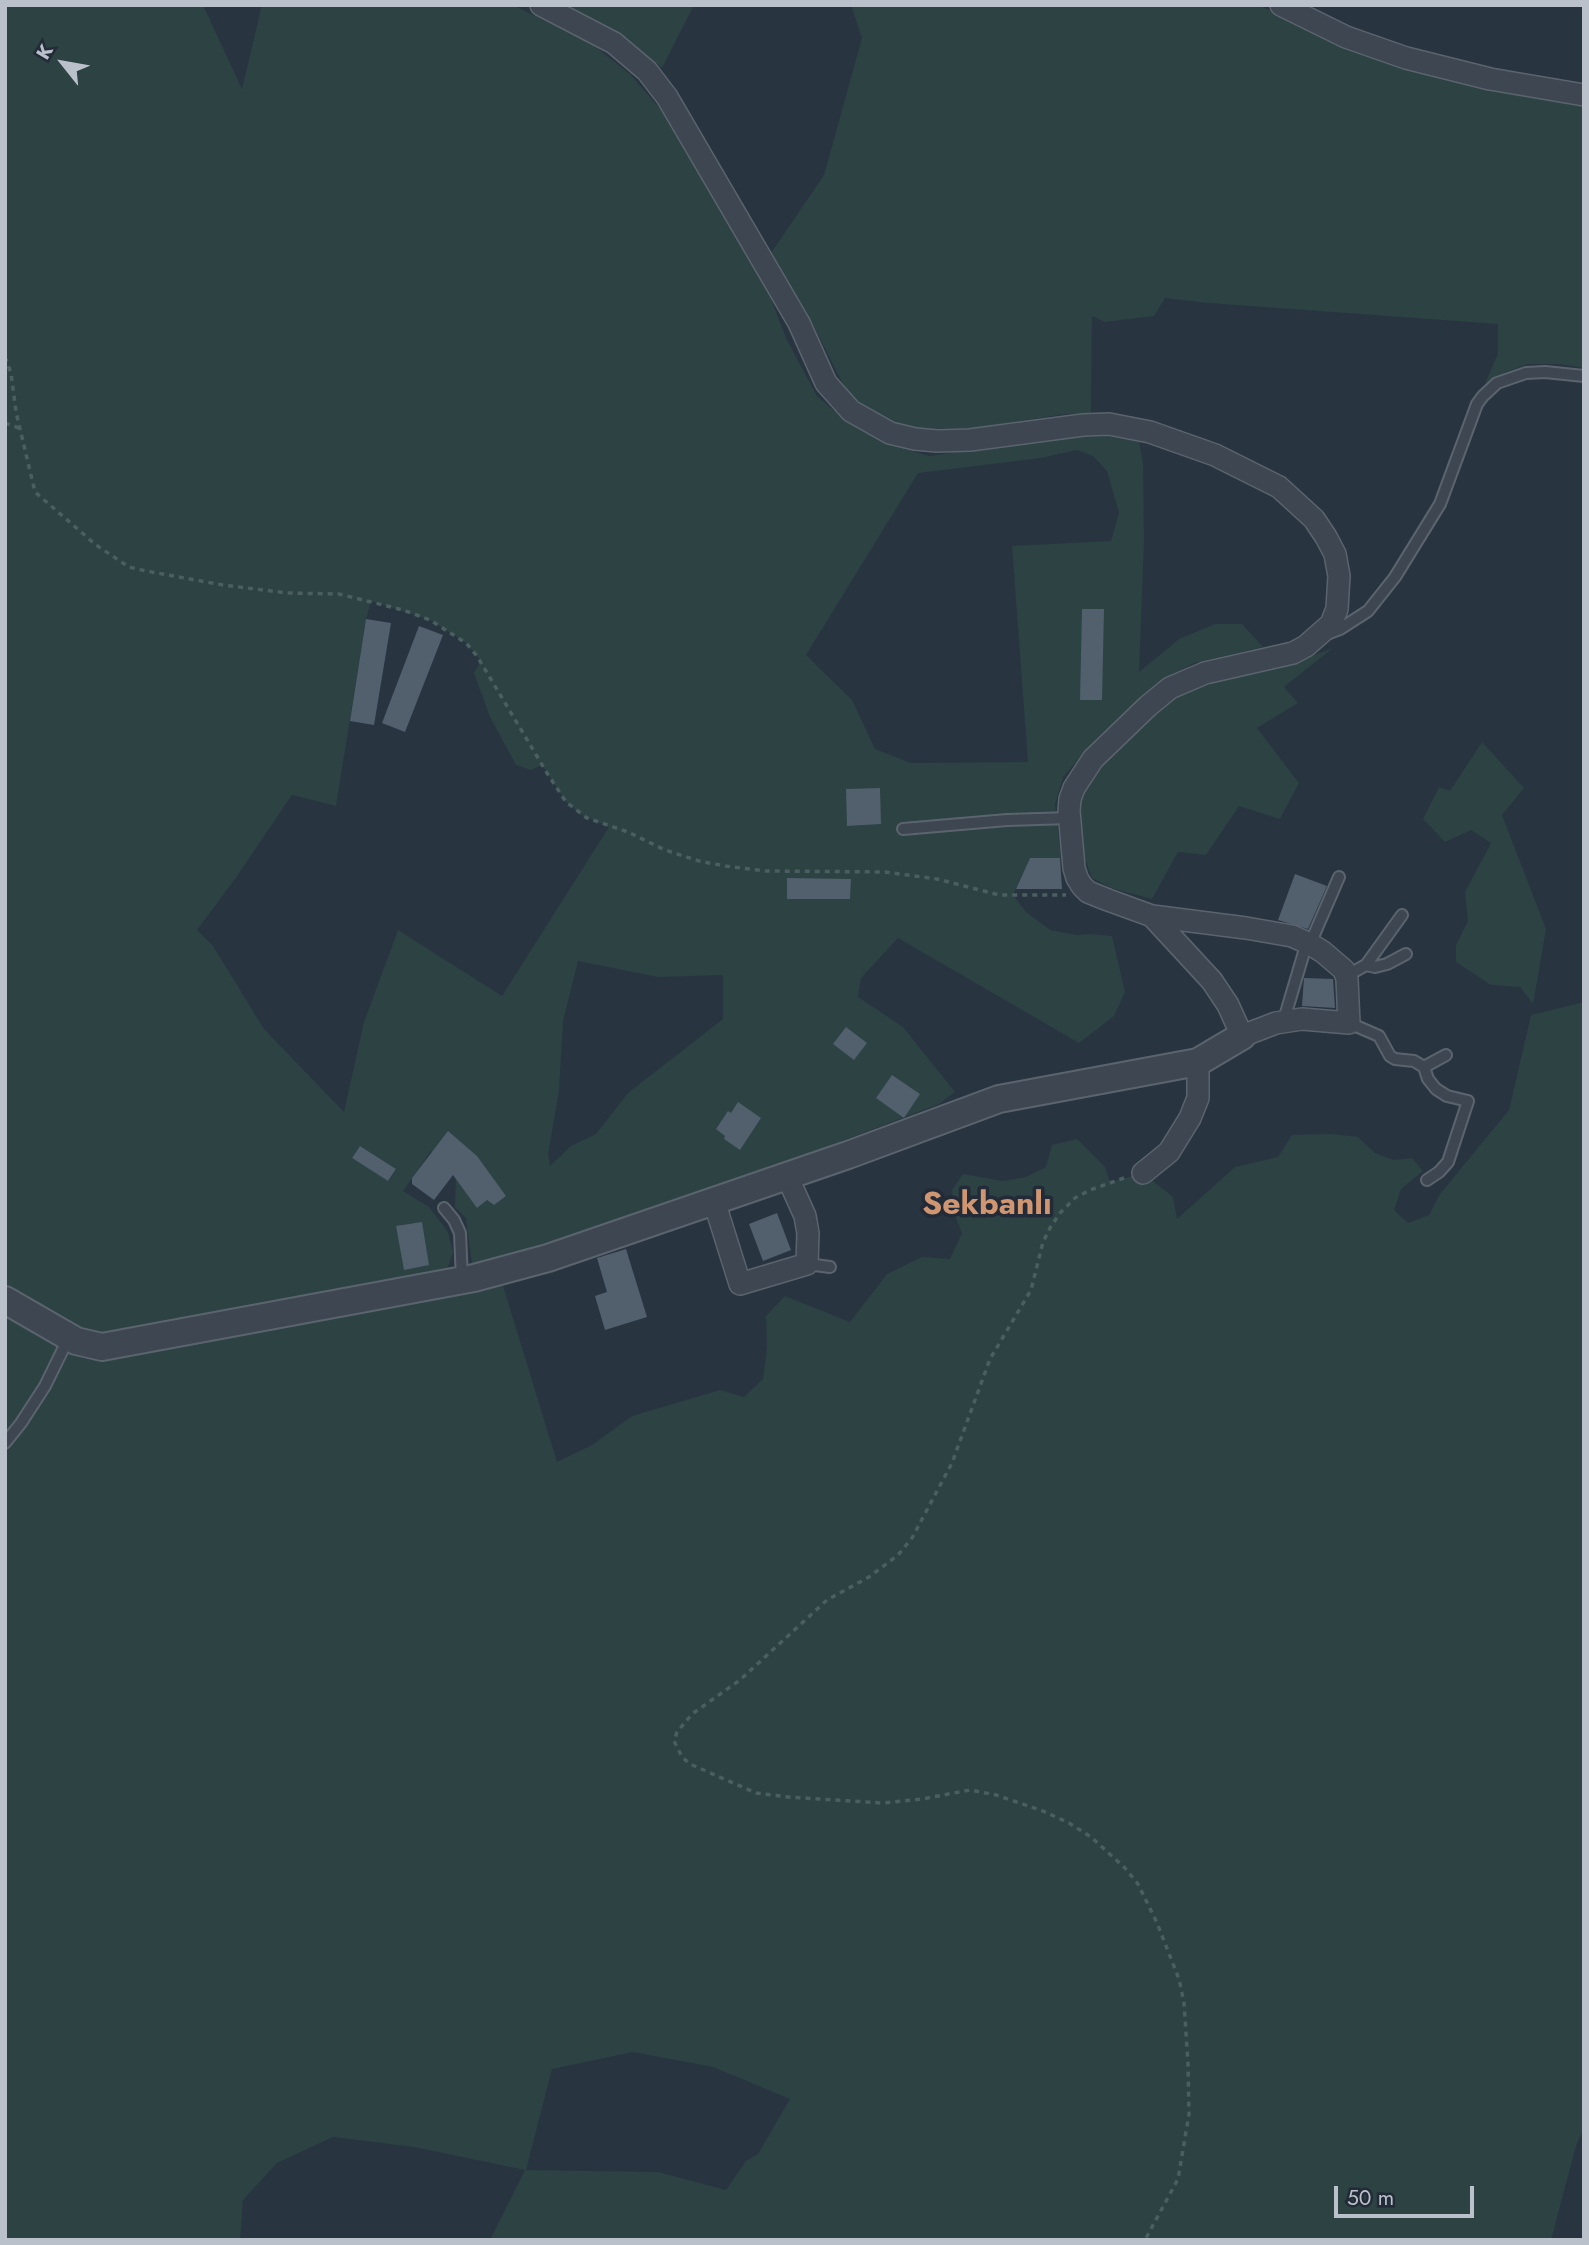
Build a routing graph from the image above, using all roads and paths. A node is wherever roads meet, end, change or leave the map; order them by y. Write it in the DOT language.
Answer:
graph roads {
  1 [pos="541,5"];
  2 [pos="1281,5"];
  3 [pos="1584,95"];
  4 [pos="5,357"];
  5 [pos="1584,376"];
  6 [pos="5,424"];
  7 [pos="22,429"];
  8 [pos="1318,637"];
  9 [pos="1070,818"];
  10 [pos="903,829"];
  11 [pos="1339,877"];
  12 [pos="1088,892"];
  13 [pos="1402,915"];
  14 [pos="1152,916"];
  15 [pos="1309,943"];
  16 [pos="1406,954"];
  17 [pos="1366,965"];
  18 [pos="1346,976"];
  19 [pos="1283,1023"];
  20 [pos="1349,1023"];
  21 [pos="1242,1036"];
  22 [pos="1446,1055"];
  23 [pos="1198,1062"];
  24 [pos="1424,1067"];
  25 [pos="1143,1173"];
  26 [pos="787,1176"];
  27 [pos="1427,1180"];
  28 [pos="714,1201"];
  29 [pos="444,1208"];
  30 [pos="807,1265"];
  31 [pos="830,1268"];
  32 [pos="462,1280"];
  33 [pos="5,1300"];
  34 [pos="69,1337"];
  35 [pos="5,1443"];
  36 [pos="1145,2240"];
  1 -- 8 [label="street"];
  2 -- 3 [label="street"];
  4 -- 7 [label="path"];
  5 -- 8 [label="lane"];
  6 -- 7 [label="path"];
  7 -- 12 [label="path"];
  8 -- 9 [label="street"];
  9 -- 10 [label="lane"];
  9 -- 12 [label="street"];
  11 -- 15 [label="lane"];
  12 -- 14 [label="street"];
  13 -- 17 [label="lane"];
  14 -- 15 [label="street"];
  14 -- 21 [label="street"];
  15 -- 18 [label="street"];
  15 -- 19 [label="lane"];
  16 -- 17 [label="lane"];
  17 -- 18 [label="lane"];
  18 -- 20 [label="street"];
  19 -- 20 [label="street"];
  19 -- 21 [label="street"];
  20 -- 24 [label="lane"];
  21 -- 23 [label="street"];
  22 -- 24 [label="lane"];
  23 -- 25 [label="street"];
  23 -- 26 [label="street"];
  24 -- 27 [label="lane"];
  25 -- 36 [label="path"];
  26 -- 28 [label="street"];
  26 -- 30 [label="street"];
  28 -- 30 [label="street"];
  28 -- 32 [label="street"];
  29 -- 32 [label="lane"];
  30 -- 31 [label="lane"];
  32 -- 34 [label="street"];
  33 -- 34 [label="street"];
  34 -- 35 [label="lane"];
}
